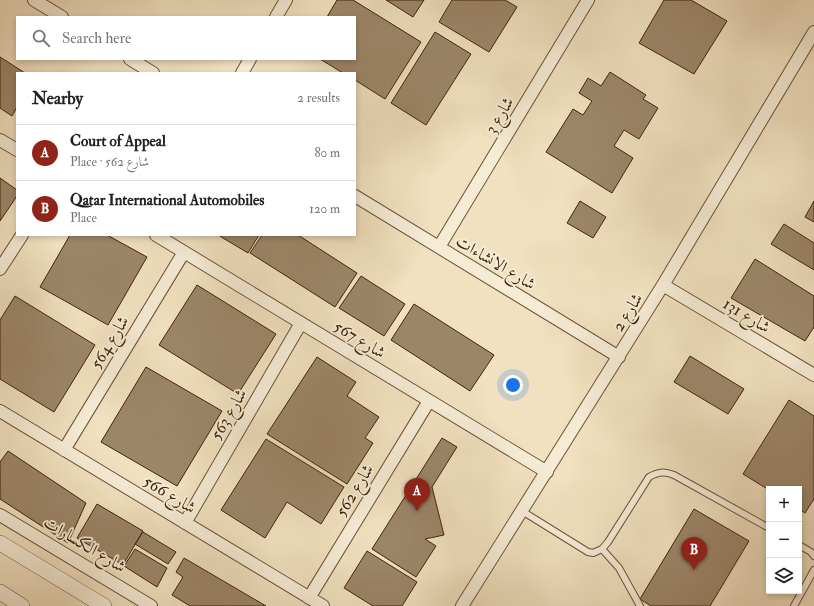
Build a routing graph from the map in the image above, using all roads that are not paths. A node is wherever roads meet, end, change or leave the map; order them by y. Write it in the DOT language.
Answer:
graph roads {
  1 [pos="34,0"];
  2 [pos="286,0"];
  3 [pos="588,0"];
  4 [pos="60,16"];
  5 [pos="277,16"];
  6 [pos="814,32"];
  7 [pos="132,60"];
  8 [pos="249,60"];
  9 [pos="151,72"];
  10 [pos="243,72"];
  11 [pos="0,140"];
  12 [pos="16,149"];
  13 [pos="356,197"];
  14 [pos="21,236"];
  15 [pos="158,236"];
  16 [pos="439,247"];
  17 [pos="184,252"];
  18 [pos="0,269"];
  19 [pos="663,285"];
  20 [pos="301,323"];
  21 [pos="619,357"];
  22 [pos="814,375"];
  23 [pos="429,401"];
  24 [pos="0,411"];
  25 [pos="64,450"];
  26 [pos="547,472"];
  27 [pos="522,511"];
  28 [pos="0,515"];
  29 [pos="184,523"];
  30 [pos="766,526"];
  31 [pos="0,542"];
  32 [pos="802,547"];
  33 [pos="602,549"];
  34 [pos="814,556"];
  35 [pos="814,570"];
  36 [pos="812,580"];
  37 [pos="0,592"];
  38 [pos="309,598"];
  39 [pos="22,606"];
  40 [pos="104,606"];
  41 [pos="151,606"];
  42 [pos="323,606"];
  43 [pos="462,606"];
  44 [pos="640,606"];
  45 [pos="794,606"];
  1 -- 4 [label="street"];
  2 -- 5 [label="street"];
  3 -- 16 [label="street, شارع 3"];
  6 -- 19 [label="street, شارع 2"];
  7 -- 9 [label="street"];
  8 -- 10 [label="street"];
  11 -- 12 [label="street"];
  13 -- 16 [label="street, شارع الانشاءات"];
  14 -- 18 [label="street"];
  15 -- 17 [label="street, شارع 567"];
  16 -- 21 [label="street, شارع الانشاءات"];
  17 -- 20 [label="street, شارع 567"];
  17 -- 25 [label="street, شارع 564"];
  19 -- 21 [label="street, شارع 2"];
  19 -- 22 [label="street, شارع 131"];
  20 -- 23 [label="street, شارع 567"];
  20 -- 29 [label="street, شارع 563"];
  21 -- 26 [label="street, شارع 2"];
  23 -- 26 [label="street, شارع 567"];
  23 -- 38 [label="street, شارع 562"];
  24 -- 25 [label="street, شارع 566"];
  25 -- 29 [label="street, شارع 566"];
  26 -- 27 [label="street, شارع 2"];
  27 -- 33 [label="lane"];
  27 -- 43 [label="street, شارع 2"];
  28 -- 41 [label="street, شارع الكسارات"];
  29 -- 38 [label="street, شارع 566"];
  30 -- 33 [label="lane"];
  31 -- 40 [label="street"];
  32 -- 34 [label="lane"];
  33 -- 44 [label="lane"];
  35 -- 36 [label="lane"];
  36 -- 45 [label="lane"];
  37 -- 39 [label="street"];
  38 -- 42 [label="street, شارع 566"];
}
